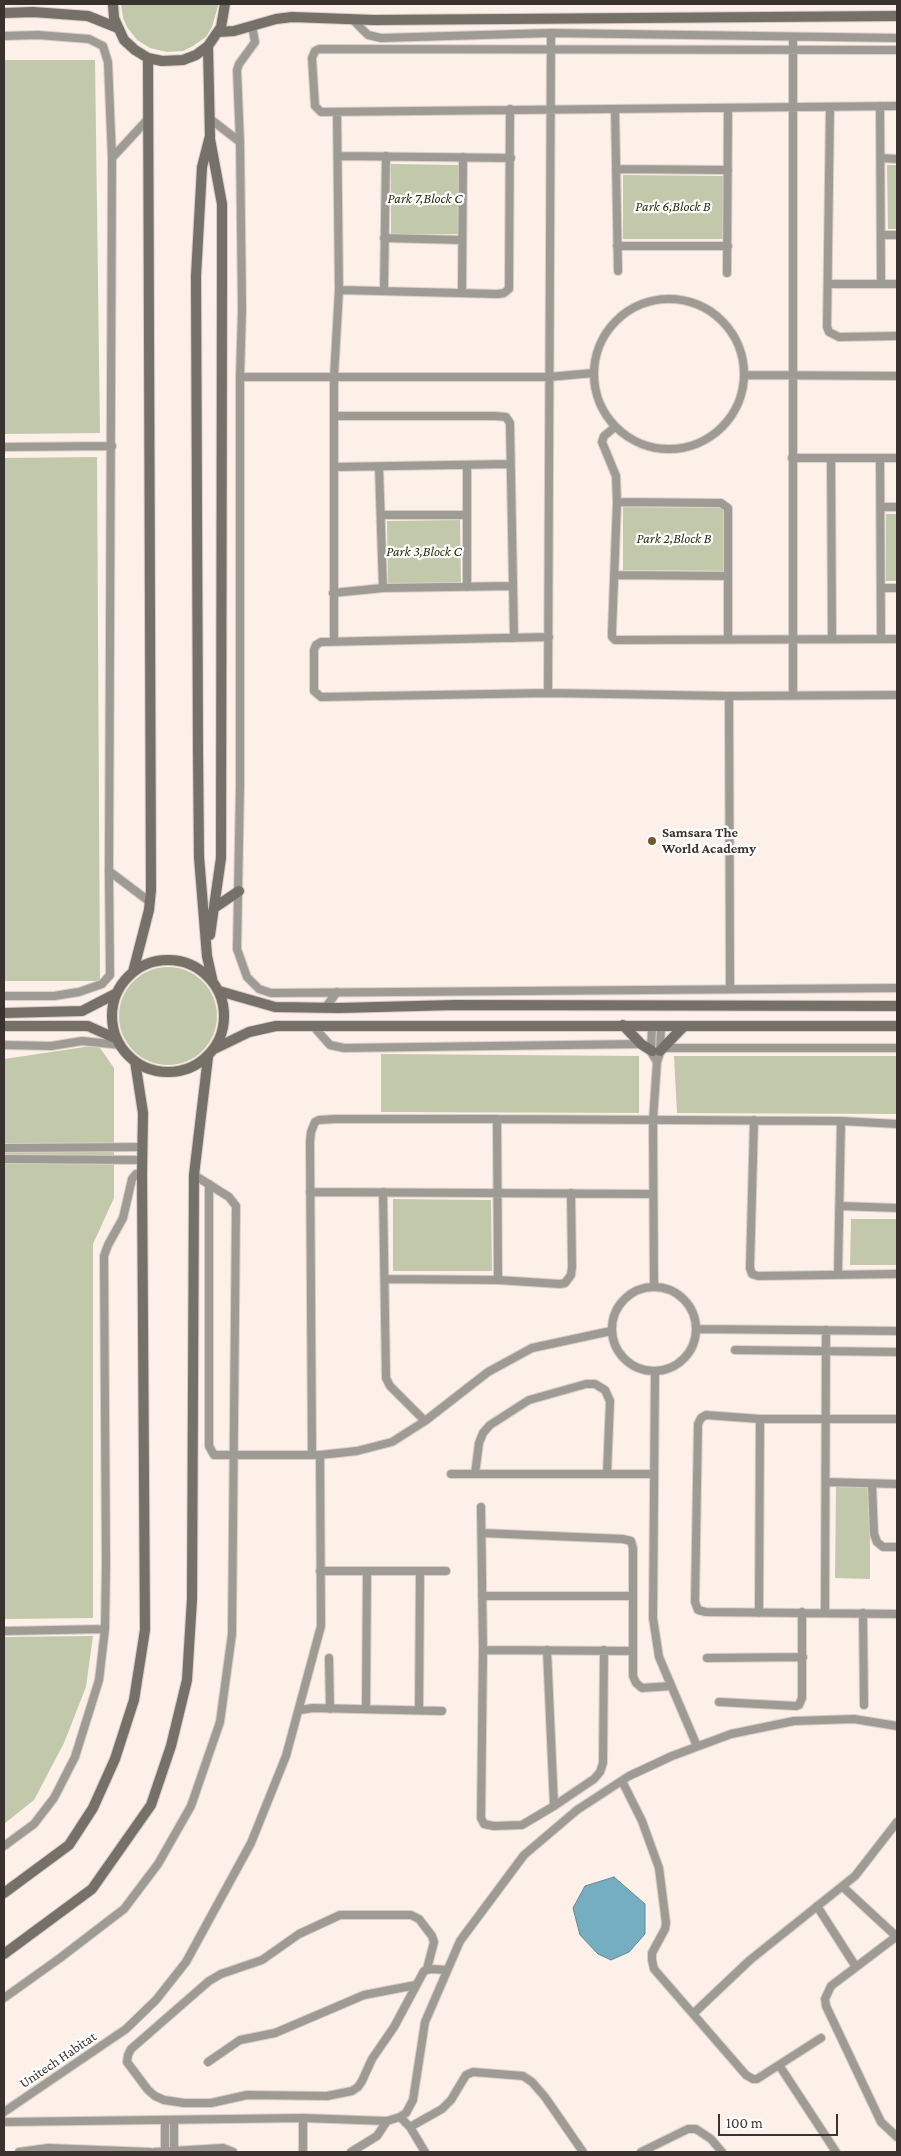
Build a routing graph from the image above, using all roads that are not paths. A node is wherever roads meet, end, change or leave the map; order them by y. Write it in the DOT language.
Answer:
graph roads {
  1 [pos="113,4"];
  2 [pos="225,4"];
  3 [pos="4,13"];
  4 [pos="897,16"];
  5 [pos="352,19"];
  6 [pos="252,26"];
  7 [pos="118,28"];
  8 [pos="218,32"];
  9 [pos="551,33"];
  10 [pos="4,36"];
  11 [pos="793,37"];
  12 [pos="897,38"];
  13 [pos="208,46"];
  14 [pos="551,48"];
  15 [pos="792,50"];
  16 [pos="897,50"];
  17 [pos="148,58"];
  18 [pos="880,106"];
  19 [pos="897,106"];
  20 [pos="830,107"];
  21 [pos="728,108"];
  22 [pos="793,108"];
  23 [pos="510,109"];
  24 [pos="615,109"];
  25 [pos="552,110"];
  26 [pos="337,112"];
  27 [pos="209,118"];
  28 [pos="148,119"];
  29 [pos="210,136"];
  30 [pos="240,142"];
  31 [pos="339,156"];
  32 [pos="386,156"];
  33 [pos="463,157"];
  34 [pos="112,158"];
  35 [pos="511,158"];
  36 [pos="881,158"];
  37 [pos="897,159"];
  38 [pos="616,169"];
  39 [pos="728,170"];
  40 [pos="881,235"];
  41 [pos="897,235"];
  42 [pos="384,238"];
  43 [pos="462,240"];
  44 [pos="617,246"];
  45 [pos="728,246"];
  46 [pos="618,271"];
  47 [pos="727,273"];
  48 [pos="828,284"];
  49 [pos="882,284"];
  50 [pos="897,284"];
  51 [pos="384,289"];
  52 [pos="338,290"];
  53 [pos="462,292"];
  54 [pos="897,336"];
  55 [pos="593,373"];
  56 [pos="744,375"];
  57 [pos="792,375"];
  58 [pos="897,376"];
  59 [pos="240,377"];
  60 [pos="334,377"];
  61 [pos="550,377"];
  62 [pos="335,416"];
  63 [pos="615,427"];
  64 [pos="112,446"];
  65 [pos="4,447"];
  66 [pos="792,458"];
  67 [pos="831,458"];
  68 [pos="880,458"];
  69 [pos="897,458"];
  70 [pos="510,464"];
  71 [pos="467,465"];
  72 [pos="335,467"];
  73 [pos="379,467"];
  74 [pos="617,502"];
  75 [pos="880,507"];
  76 [pos="897,507"];
  77 [pos="381,515"];
  78 [pos="467,515"];
  79 [pos="615,575"];
  80 [pos="728,576"];
  81 [pos="513,586"];
  82 [pos="467,587"];
  83 [pos="383,588"];
  84 [pos="881,588"];
  85 [pos="897,588"];
  86 [pos="333,593"];
  87 [pos="549,637"];
  88 [pos="514,638"];
  89 [pos="728,638"];
  90 [pos="793,639"];
  91 [pos="832,639"];
  92 [pos="881,639"];
  93 [pos="897,639"];
  94 [pos="334,640"];
  95 [pos="548,693"];
  96 [pos="794,694"];
  97 [pos="897,694"];
  98 [pos="729,696"];
  99 [pos="109,871"];
  100 [pos="239,891"];
  101 [pos="150,902"];
  102 [pos="214,908"];
  103 [pos="207,956"];
  104 [pos="133,972"];
  105 [pos="216,987"];
  106 [pos="730,988"];
  107 [pos="897,988"];
  108 [pos="117,992"];
  109 [pos="337,992"];
  110 [pos="4,996"];
  111 [pos="897,1006"];
  112 [pos="325,1008"];
  113 [pos="4,1012"];
  114 [pos="4,1026"];
  115 [pos="313,1026"];
  116 [pos="623,1026"];
  117 [pos="656,1026"];
  118 [pos="684,1026"];
  119 [pos="897,1026"];
  120 [pos="119,1042"];
  121 [pos="641,1044"];
  122 [pos="4,1045"];
  123 [pos="897,1048"];
  124 [pos="659,1050"];
  125 [pos="211,1053"];
  126 [pos="135,1061"];
  127 [pos="497,1119"];
  128 [pos="653,1120"];
  129 [pos="754,1120"];
  130 [pos="841,1121"];
  131 [pos="897,1124"];
  132 [pos="143,1146"];
  133 [pos="4,1148"];
  134 [pos="4,1159"];
  135 [pos="142,1160"];
  136 [pos="142,1173"];
  137 [pos="194,1175"];
  138 [pos="209,1184"];
  139 [pos="310,1192"];
  140 [pos="382,1192"];
  141 [pos="497,1193"];
  142 [pos="571,1193"];
  143 [pos="653,1194"];
  144 [pos="840,1206"];
  145 [pos="897,1208"];
  146 [pos="838,1274"];
  147 [pos="897,1274"];
  148 [pos="384,1279"];
  149 [pos="498,1280"];
  150 [pos="654,1287"];
  151 [pos="696,1329"];
  152 [pos="826,1330"];
  153 [pos="611,1331"];
  154 [pos="897,1331"];
  155 [pos="735,1350"];
  156 [pos="826,1350"];
  157 [pos="897,1352"];
  158 [pos="655,1372"];
  159 [pos="760,1419"];
  160 [pos="825,1419"];
  161 [pos="897,1419"];
  162 [pos="425,1422"];
  163 [pos="316,1455"];
  164 [pos="234,1456"];
  165 [pos="451,1474"];
  166 [pos="475,1474"];
  167 [pos="607,1474"];
  168 [pos="654,1474"];
  169 [pos="826,1482"];
  170 [pos="872,1484"];
  171 [pos="897,1484"];
  172 [pos="481,1507"];
  173 [pos="482,1534"];
  174 [pos="897,1547"];
  175 [pos="320,1571"];
  176 [pos="367,1571"];
  177 [pos="420,1571"];
  178 [pos="446,1571"];
  179 [pos="482,1596"];
  180 [pos="632,1596"];
  181 [pos="802,1612"];
  182 [pos="825,1612"];
  183 [pos="759,1613"];
  184 [pos="863,1613"];
  185 [pos="897,1614"];
  186 [pos="105,1629"];
  187 [pos="4,1631"];
  188 [pos="483,1650"];
  189 [pos="547,1650"];
  190 [pos="604,1650"];
  191 [pos="632,1650"];
  192 [pos="803,1656"];
  193 [pos="329,1658"];
  194 [pos="707,1658"];
  195 [pos="671,1686"];
  196 [pos="719,1702"];
  197 [pos="864,1705"];
  198 [pos="330,1708"];
  199 [pos="366,1709"];
  200 [pos="300,1710"];
  201 [pos="419,1710"];
  202 [pos="442,1711"];
  203 [pos="897,1726"];
  204 [pos="697,1746"];
  205 [pos="622,1781"];
  206 [pos="554,1806"];
  207 [pos="897,1822"];
  208 [pos="4,1846"];
  209 [pos="843,1887"];
  210 [pos="4,1892"];
  211 [pos="817,1906"];
  212 [pos="897,1937"];
  213 [pos="4,1954"];
  214 [pos="856,1967"];
  215 [pos="427,1969"];
  216 [pos="447,1970"];
  217 [pos="416,1985"];
  218 [pos="4,1998"];
  219 [pos="694,2014"];
  220 [pos="821,2038"];
  221 [pos="208,2062"];
  222 [pos="779,2065"];
  223 [pos="4,2112"];
  224 [pos="400,2117"];
  225 [pos="303,2118"];
  226 [pos="165,2120"];
  227 [pos="174,2120"];
  228 [pos="387,2121"];
  229 [pos="4,2122"];
  230 [pos="410,2127"];
  231 [pos="897,2137"];
  232 [pos="49,2150"];
  233 [pos="20,2152"];
  234 [pos="118,2152"];
  235 [pos="150,2152"];
  236 [pos="155,2152"];
  237 [pos="165,2152"];
  238 [pos="174,2152"];
  239 [pos="233,2152"];
  240 [pos="303,2152"];
  241 [pos="351,2152"];
  242 [pos="424,2152"];
  243 [pos="583,2152"];
  244 [pos="641,2152"];
  245 [pos="722,2152"];
  246 [pos="836,2152"];
  1 -- 7 [label="main road"];
  2 -- 8 [label="main road"];
  3 -- 7 [label="main road"];
  4 -- 5 [label="main road"];
  5 -- 6 [label="main road"];
  5 -- 9 [label="street"];
  6 -- 8 [label="main road"];
  6 -- 30 [label="street"];
  7 -- 17 [label="main road"];
  8 -- 13 [label="main road"];
  9 -- 11 [label="street"];
  9 -- 14 [label="street"];
  10 -- 34 [label="street"];
  11 -- 12 [label="street"];
  11 -- 15 [label="street"];
  13 -- 17 [label="main road"];
  13 -- 27 [label="main road"];
  14 -- 15 [label="street"];
  14 -- 25 [label="street"];
  14 -- 26 [label="street"];
  15 -- 16 [label="street"];
  15 -- 22 [label="street"];
  17 -- 28 [label="main road"];
  18 -- 19 [label="street"];
  18 -- 20 [label="street"];
  18 -- 36 [label="street"];
  20 -- 22 [label="street"];
  20 -- 48 [label="street"];
  21 -- 22 [label="street"];
  21 -- 24 [label="street"];
  21 -- 39 [label="street"];
  22 -- 57 [label="street"];
  23 -- 25 [label="street"];
  23 -- 26 [label="street"];
  23 -- 35 [label="street"];
  24 -- 25 [label="street"];
  24 -- 38 [label="street"];
  25 -- 61 [label="street"];
  26 -- 31 [label="street"];
  27 -- 29 [label="main road"];
  27 -- 30 [label="street"];
  28 -- 34 [label="street"];
  28 -- 101 [label="main road"];
  29 -- 102 [label="main road"];
  29 -- 103 [label="main road"];
  30 -- 59 [label="street"];
  31 -- 32 [label="street"];
  31 -- 52 [label="street"];
  32 -- 33 [label="street"];
  32 -- 42 [label="street"];
  33 -- 35 [label="street"];
  33 -- 43 [label="street"];
  34 -- 64 [label="street"];
  35 -- 53 [label="street"];
  36 -- 37 [label="street"];
  36 -- 40 [label="street"];
  38 -- 39 [label="street"];
  38 -- 44 [label="street"];
  39 -- 45 [label="street"];
  40 -- 41 [label="street"];
  40 -- 49 [label="street"];
  42 -- 43 [label="street"];
  42 -- 51 [label="street"];
  43 -- 53 [label="street"];
  44 -- 45 [label="street"];
  44 -- 46 [label="street"];
  45 -- 47 [label="street"];
  48 -- 49 [label="street"];
  48 -- 54 [label="street"];
  49 -- 50 [label="street"];
  51 -- 52 [label="street"];
  51 -- 53 [label="street"];
  52 -- 60 [label="street"];
  55 -- 56 [label="street"];
  55 -- 61 [label="street"];
  55 -- 63 [label="street"];
  56 -- 57 [label="street"];
  56 -- 63 [label="street"];
  57 -- 58 [label="street"];
  57 -- 66 [label="street"];
  59 -- 60 [label="street"];
  59 -- 100 [label="street"];
  60 -- 61 [label="street"];
  60 -- 62 [label="street"];
  61 -- 87 [label="street"];
  62 -- 70 [label="street"];
  62 -- 72 [label="street"];
  63 -- 74 [label="street"];
  64 -- 65 [label="street"];
  64 -- 99 [label="street"];
  66 -- 67 [label="street"];
  66 -- 90 [label="street"];
  67 -- 68 [label="street"];
  67 -- 91 [label="street"];
  68 -- 69 [label="street"];
  68 -- 75 [label="street"];
  70 -- 71 [label="street"];
  70 -- 81 [label="street"];
  71 -- 73 [label="street"];
  71 -- 78 [label="street"];
  72 -- 73 [label="street"];
  72 -- 86 [label="street"];
  73 -- 77 [label="street"];
  74 -- 79 [label="street"];
  74 -- 80 [label="street"];
  75 -- 76 [label="street"];
  75 -- 84 [label="street"];
  77 -- 78 [label="street"];
  77 -- 83 [label="street"];
  78 -- 82 [label="street"];
  79 -- 80 [label="street"];
  79 -- 89 [label="street"];
  80 -- 89 [label="street"];
  81 -- 82 [label="street"];
  81 -- 88 [label="street"];
  82 -- 83 [label="street"];
  83 -- 86 [label="street"];
  84 -- 85 [label="street"];
  84 -- 92 [label="street"];
  86 -- 94 [label="street"];
  87 -- 88 [label="street"];
  87 -- 95 [label="street"];
  88 -- 94 [label="street"];
  89 -- 90 [label="street"];
  90 -- 91 [label="street"];
  90 -- 96 [label="street"];
  91 -- 92 [label="street"];
  92 -- 93 [label="street"];
  94 -- 95 [label="street"];
  95 -- 98 [label="street"];
  96 -- 97 [label="street"];
  96 -- 98 [label="street"];
  98 -- 106 [label="street"];
  99 -- 101 [label="street"];
  99 -- 110 [label="street"];
  100 -- 102 [label="main road"];
  100 -- 109 [label="street"];
  101 -- 104 [label="main road"];
  102 -- 103 [label="main road"];
  103 -- 105 [label="main road"];
  104 -- 105 [label="main road"];
  104 -- 108 [label="main road"];
  105 -- 112 [label="main road"];
  105 -- 125 [label="main road"];
  106 -- 107 [label="street"];
  106 -- 109 [label="street"];
  108 -- 113 [label="main road"];
  108 -- 120 [label="main road"];
  109 -- 112 [label="street"];
  111 -- 112 [label="main road"];
  114 -- 120 [label="main road"];
  115 -- 116 [label="main road"];
  115 -- 121 [label="street"];
  115 -- 125 [label="main road"];
  116 -- 117 [label="main road"];
  116 -- 121 [label="main road"];
  117 -- 118 [label="main road"];
  117 -- 124 [label="street"];
  118 -- 119 [label="main road"];
  118 -- 124 [label="main road"];
  120 -- 122 [label="street"];
  120 -- 126 [label="main road"];
  121 -- 124 [label="main road"];
  123 -- 124 [label="street"];
  124 -- 128 [label="street"];
  125 -- 126 [label="main road"];
  125 -- 137 [label="main road"];
  126 -- 132 [label="main road"];
  127 -- 128 [label="street"];
  127 -- 139 [label="street, Unitech Habitat"];
  127 -- 141 [label="street"];
  128 -- 129 [label="street"];
  128 -- 143 [label="street"];
  129 -- 130 [label="street"];
  129 -- 146 [label="street"];
  130 -- 131 [label="street"];
  130 -- 144 [label="street"];
  132 -- 133 [label="street"];
  132 -- 135 [label="main road"];
  134 -- 135 [label="street"];
  135 -- 136 [label="main road"];
  136 -- 186 [label="street"];
  136 -- 210 [label="main road"];
  137 -- 138 [label="street"];
  137 -- 213 [label="main road"];
  138 -- 164 [label="street"];
  138 -- 164 [label="street"];
  139 -- 140 [label="street"];
  139 -- 163 [label="street, Unitech Habitat"];
  140 -- 141 [label="street"];
  140 -- 148 [label="street"];
  141 -- 142 [label="street"];
  141 -- 149 [label="street"];
  142 -- 143 [label="street"];
  142 -- 149 [label="street"];
  143 -- 150 [label="street"];
  144 -- 145 [label="street"];
  144 -- 146 [label="street"];
  146 -- 147 [label="street"];
  148 -- 149 [label="street"];
  148 -- 162 [label="street"];
  150 -- 151 [label="street"];
  150 -- 153 [label="street"];
  151 -- 152 [label="street"];
  151 -- 158 [label="street"];
  152 -- 154 [label="street"];
  152 -- 156 [label="street"];
  153 -- 158 [label="street"];
  153 -- 162 [label="street"];
  155 -- 156 [label="street"];
  156 -- 157 [label="street"];
  156 -- 160 [label="street"];
  158 -- 168 [label="street"];
  159 -- 160 [label="street"];
  159 -- 183 [label="street"];
  159 -- 183 [label="street"];
  160 -- 161 [label="street"];
  160 -- 169 [label="street"];
  162 -- 163 [label="street"];
  163 -- 164 [label="street"];
  163 -- 175 [label="street, Unitech Habitat"];
  164 -- 218 [label="street"];
  165 -- 166 [label="street"];
  166 -- 167 [label="street"];
  166 -- 167 [label="street"];
  167 -- 168 [label="street"];
  168 -- 195 [label="street"];
  169 -- 170 [label="street"];
  169 -- 182 [label="street"];
  170 -- 171 [label="street"];
  170 -- 174 [label="street"];
  172 -- 173 [label="street"];
  173 -- 179 [label="street"];
  173 -- 180 [label="street"];
  175 -- 176 [label="street"];
  175 -- 200 [label="street, Unitech Habitat"];
  176 -- 177 [label="street"];
  176 -- 199 [label="street"];
  177 -- 178 [label="street"];
  177 -- 201 [label="street"];
  179 -- 180 [label="street"];
  179 -- 188 [label="street"];
  180 -- 191 [label="street"];
  181 -- 182 [label="street"];
  181 -- 183 [label="street"];
  181 -- 192 [label="street"];
  182 -- 184 [label="street"];
  184 -- 185 [label="street"];
  184 -- 197 [label="street"];
  186 -- 187 [label="street"];
  186 -- 208 [label="street"];
  188 -- 189 [label="street"];
  188 -- 206 [label="street"];
  189 -- 190 [label="street"];
  189 -- 206 [label="street"];
  190 -- 191 [label="street"];
  190 -- 206 [label="street"];
  191 -- 195 [label="street"];
  192 -- 194 [label="street"];
  192 -- 196 [label="street"];
  193 -- 198 [label="street"];
  195 -- 204 [label="street"];
  198 -- 199 [label="street"];
  198 -- 200 [label="street"];
  199 -- 201 [label="street"];
  200 -- 223 [label="street, Unitech Habitat"];
  201 -- 202 [label="street"];
  203 -- 204 [label="street"];
  204 -- 205 [label="street"];
  205 -- 216 [label="street"];
  205 -- 219 [label="street"];
  207 -- 209 [label="street"];
  209 -- 211 [label="street"];
  209 -- 212 [label="street"];
  211 -- 214 [label="street"];
  211 -- 219 [label="street"];
  212 -- 214 [label="street"];
  214 -- 231 [label="street"];
  215 -- 216 [label="street"];
  215 -- 217 [label="street"];
  215 -- 217 [label="street"];
  216 -- 224 [label="street"];
  217 -- 221 [label="street"];
  219 -- 222 [label="street"];
  220 -- 222 [label="street"];
  222 -- 246 [label="street"];
  224 -- 228 [label="street"];
  224 -- 230 [label="street"];
  225 -- 227 [label="street"];
  225 -- 228 [label="street"];
  225 -- 240 [label="street"];
  226 -- 227 [label="street"];
  226 -- 229 [label="street"];
  226 -- 237 [label="street"];
  227 -- 238 [label="street"];
  228 -- 241 [label="street"];
  230 -- 242 [label="street"];
  230 -- 243 [label="street"];
  232 -- 233 [label="street"];
  232 -- 234 [label="street"];
  234 -- 235 [label="street"];
  236 -- 237 [label="street"];
  237 -- 238 [label="street"];
  238 -- 239 [label="street"];
  244 -- 245 [label="street"];
}
